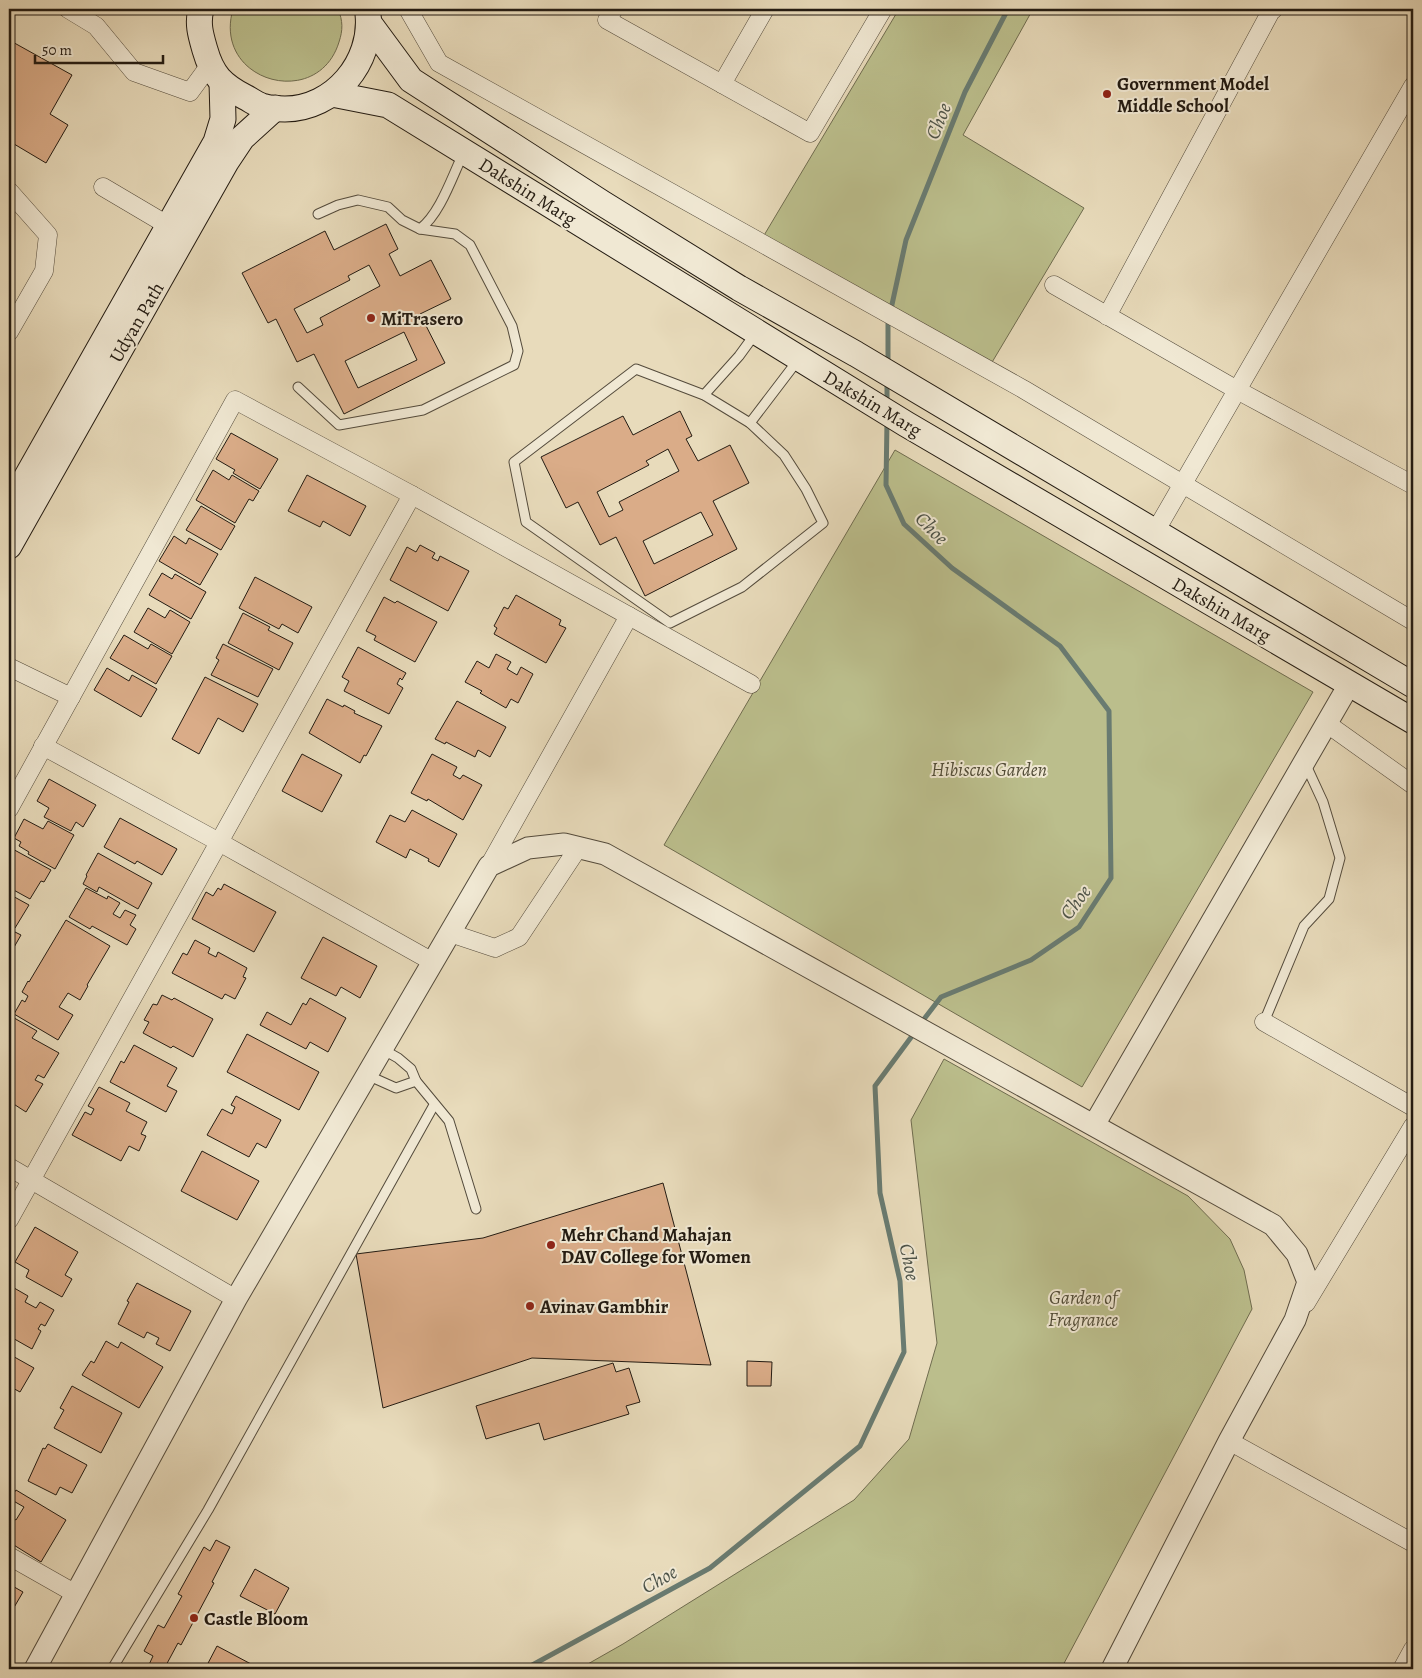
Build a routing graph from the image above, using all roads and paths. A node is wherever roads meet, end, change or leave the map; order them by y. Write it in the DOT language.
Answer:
graph roads {
  1 [pos="68,9"];
  2 [pos="408,9"];
  3 [pos="614,9"];
  4 [pos="765,9"];
  5 [pos="883,9"];
  6 [pos="1274,9"];
  7 [pos="198,11"];
  8 [pos="368,16"];
  9 [pos="216,74"];
  10 [pos="722,84"];
  11 [pos="1413,86"];
  12 [pos="332,94"];
  13 [pos="275,108"];
  14 [pos="464,152"];
  15 [pos="103,187"];
  16 [pos="9,191"];
  17 [pos="318,214"];
  18 [pos="168,226"];
  19 [pos="420,229"];
  20 [pos="1054,285"];
  21 [pos="16,303"];
  22 [pos="1107,316"];
  23 [pos="9,332"];
  24 [pos="757,332"];
  25 [pos="800,358"];
  26 [pos="298,387"];
  27 [pos="1237,390"];
  28 [pos="704,395"];
  29 [pos="750,423"];
  30 [pos="1183,484"];
  31 [pos="1413,485"];
  32 [pos="412,495"];
  33 [pos="9,508"];
  34 [pos="1155,532"];
  35 [pos="9,546"];
  36 [pos="629,616"];
  37 [pos="1413,621"];
  38 [pos="9,667"];
  39 [pos="1350,683"];
  40 [pos="751,684"];
  41 [pos="1413,685"];
  42 [pos="71,697"];
  43 [pos="1413,721"];
  44 [pos="1326,723"];
  45 [pos="43,746"];
  46 [pos="1304,762"];
  47 [pos="1413,785"];
  48 [pos="9,808"];
  49 [pos="219,842"];
  50 [pos="578,848"];
  51 [pos="489,866"];
  52 [pos="450,933"];
  53 [pos="433,962"];
  54 [pos="1264,1022"];
  55 [pos="382,1049"];
  56 [pos="366,1075"];
  57 [pos="416,1081"];
  58 [pos="434,1105"];
  59 [pos="1413,1107"];
  60 [pos="1094,1125"];
  61 [pos="1413,1126"];
  62 [pos="9,1167"];
  63 [pos="32,1179"];
  64 [pos="476,1209"];
  65 [pos="9,1220"];
  66 [pos="236,1299"];
  67 [pos="1295,1320"];
  68 [pos="1229,1441"];
  69 [pos="1413,1543"];
  70 [pos="9,1556"];
  71 [pos="76,1594"];
  72 [pos="1413,1649"];
  73 [pos="35,1669"];
  74 [pos="112,1669"];
  75 [pos="1112,1669"];
  76 [pos="1402,1669"];
  1 -- 9 [label="street"];
  2 -- 30 [label="street"];
  3 -- 10 [label="street"];
  4 -- 10 [label="street"];
  5 -- 10 [label="street"];
  6 -- 22 [label="street"];
  7 -- 9 [label="main road, Udyan Path"];
  8 -- 12 [label="main road"];
  8 -- 34 [label="main road, Dakshin Marg"];
  9 -- 13 [label="main road"];
  9 -- 18 [label="main road, Udyan Path"];
  11 -- 27 [label="street"];
  12 -- 13 [label="main road"];
  12 -- 14 [label="main road, Dakshin Marg"];
  13 -- 35 [label="main road, Udyan Path"];
  14 -- 19 [label="lane"];
  14 -- 24 [label="main road, Dakshin Marg"];
  15 -- 18 [label="street"];
  16 -- 21 [label="street"];
  17 -- 19 [label="lane"];
  18 -- 33 [label="main road, Udyan Path"];
  19 -- 26 [label="lane"];
  20 -- 22 [label="street"];
  21 -- 23 [label="street"];
  22 -- 27 [label="street"];
  24 -- 25 [label="main road, Dakshin Marg"];
  24 -- 28 [label="lane"];
  25 -- 29 [label="lane"];
  25 -- 39 [label="main road, Dakshin Marg"];
  27 -- 30 [label="street"];
  27 -- 31 [label="street"];
  28 -- 29 [label="lane"];
  28 -- 29 [label="lane"];
  30 -- 34 [label="street"];
  30 -- 37 [label="street"];
  32 -- 36 [label="street"];
  32 -- 42 [label="street"];
  32 -- 49 [label="street"];
  34 -- 41 [label="main road, Dakshin Marg"];
  36 -- 40 [label="street"];
  36 -- 51 [label="street"];
  38 -- 42 [label="street"];
  39 -- 43 [label="main road, Dakshin Marg"];
  39 -- 44 [label="street"];
  42 -- 45 [label="street"];
  44 -- 46 [label="street"];
  44 -- 47 [label="street"];
  45 -- 48 [label="street"];
  45 -- 49 [label="street"];
  46 -- 54 [label="lane"];
  46 -- 60 [label="street"];
  49 -- 53 [label="street"];
  49 -- 63 [label="street"];
  50 -- 51 [label="street"];
  50 -- 52 [label="street"];
  50 -- 60 [label="street"];
  51 -- 52 [label="street"];
  52 -- 53 [label="street"];
  53 -- 55 [label="street"];
  54 -- 59 [label="street"];
  55 -- 56 [label="street"];
  55 -- 57 [label="lane"];
  56 -- 57 [label="lane"];
  56 -- 66 [label="street"];
  57 -- 58 [label="lane"];
  58 -- 64 [label="lane"];
  58 -- 74 [label="lane"];
  60 -- 67 [label="street"];
  61 -- 67 [label="street"];
  62 -- 63 [label="street"];
  63 -- 65 [label="street"];
  63 -- 66 [label="street"];
  66 -- 71 [label="street"];
  67 -- 68 [label="street"];
  68 -- 69 [label="street"];
  68 -- 75 [label="street"];
  70 -- 71 [label="street"];
  71 -- 73 [label="street"];
  72 -- 76 [label="street"];
}
